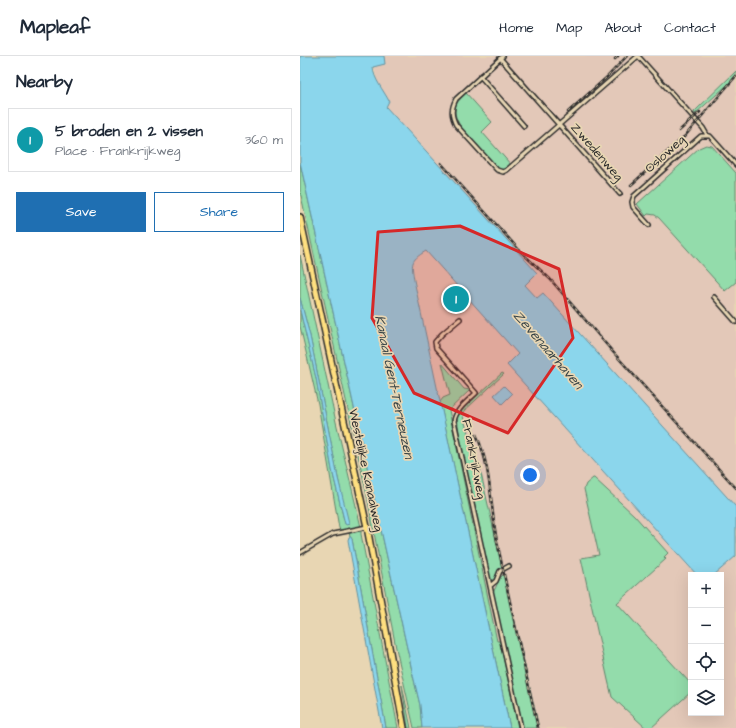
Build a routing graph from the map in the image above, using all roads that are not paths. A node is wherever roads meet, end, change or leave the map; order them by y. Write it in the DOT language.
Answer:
graph roads {
  1 [pos="638,56"];
  2 [pos="502,57"];
  3 [pos="480,76"];
  4 [pos="559,124"];
  5 [pos="524,126"];
  6 [pos="707,135"];
  7 [pos="736,165"];
  8 [pos="620,194"];
  9 [pos="300,217"];
  10 [pos="649,226"];
  11 [pos="714,298"];
  12 [pos="460,319"];
  13 [pos="736,322"];
  14 [pos="367,527"];
  15 [pos="300,553"];
  16 [pos="509,566"];
  17 [pos="490,586"];
  18 [pos="404,728"];
  19 [pos="521,728"];
  1 -- 4 [label="street, Zwedenweg"];
  1 -- 6 [label="street"];
  2 -- 3 [label="street"];
  2 -- 4 [label="street, Zwedenweg"];
  3 -- 4 [label="street"];
  3 -- 5 [label="street"];
  4 -- 8 [label="street, Zwedenweg"];
  6 -- 7 [label="street"];
  6 -- 10 [label="street, Osloweg"];
  9 -- 14 [label="main road, Westelijke Kanaalweg"];
  11 -- 13 [label="street"];
  12 -- 17 [label="street, Frankrijkweg"];
  14 -- 15 [label="street"];
  14 -- 18 [label="main road, Westelijke Kanaalweg"];
  16 -- 17 [label="street"];
  17 -- 19 [label="street, Frankrijkweg"];
}
